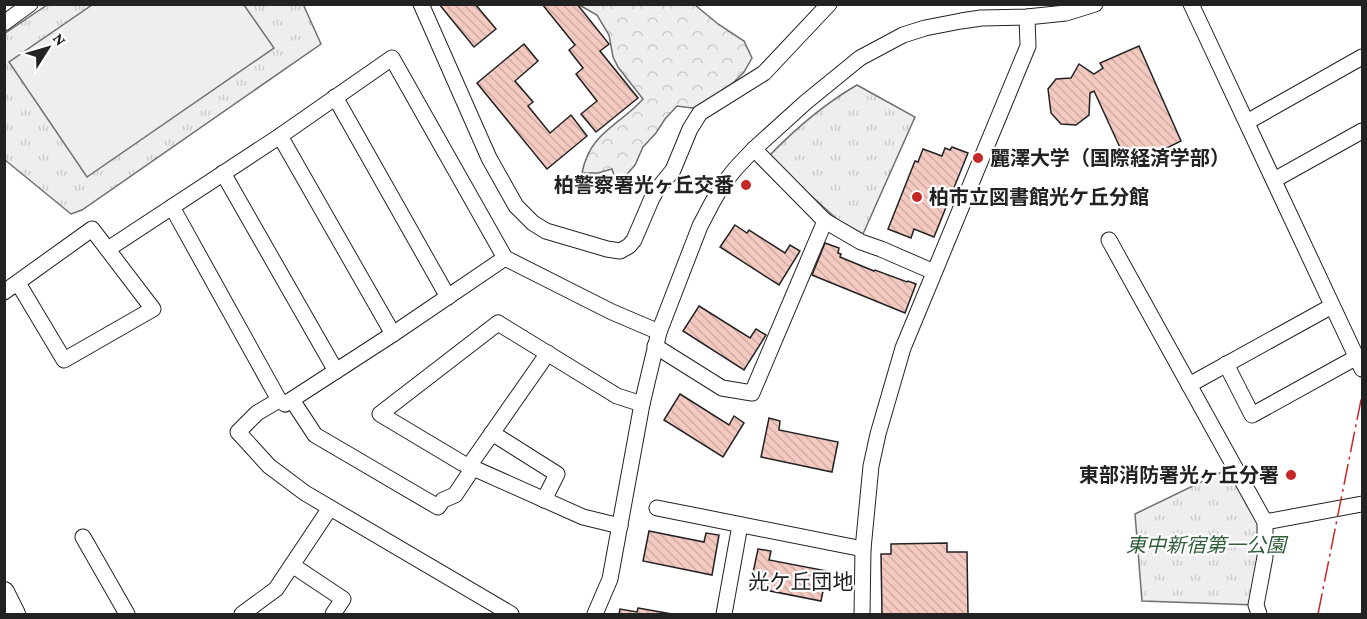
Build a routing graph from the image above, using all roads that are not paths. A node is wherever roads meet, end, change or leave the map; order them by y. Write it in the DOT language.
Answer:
graph roads {
  1 [pos="30,4"];
  2 [pos="421,4"];
  3 [pos="829,4"];
  4 [pos="1095,4"];
  5 [pos="1191,4"];
  6 [pos="1027,17"];
  7 [pos="4,23"];
  8 [pos="1362,57"];
  9 [pos="335,98"];
  10 [pos="1247,122"];
  11 [pos="1362,131"];
  12 [pos="280,136"];
  13 [pos="754,149"];
  14 [pos="223,173"];
  15 [pos="1274,180"];
  16 [pos="172,207"];
  17 [pos="825,220"];
  18 [pos="1109,240"];
  19 [pos="108,249"];
  20 [pos="505,258"];
  21 [pos="934,272"];
  22 [pos="18,283"];
  23 [pos="4,292"];
  24 [pos="448,297"];
  25 [pos="1332,306"];
  26 [pos="393,334"];
  27 [pos="657,339"];
  28 [pos="548,353"];
  29 [pos="1360,363"];
  30 [pos="1226,364"];
  31 [pos="336,371"];
  32 [pos="1189,385"];
  33 [pos="286,400"];
  34 [pos="642,404"];
  35 [pos="492,433"];
  36 [pos="471,467"];
  37 [pos="544,500"];
  38 [pos="1362,504"];
  39 [pos="330,508"];
  40 [pos="657,508"];
  41 [pos="1265,522"];
  42 [pos="740,525"];
  43 [pos="620,526"];
  44 [pos="83,537"];
  45 [pos="863,549"];
  46 [pos="292,565"];
  47 [pos="4,592"];
  48 [pos="15,615"];
  49 [pos="127,615"];
  50 [pos="242,615"];
  51 [pos="333,615"];
  52 [pos="511,615"];
  53 [pos="595,615"];
  54 [pos="724,615"];
  55 [pos="862,615"];
  56 [pos="1259,615"];
  1 -- 7 [label="street"];
  2 -- 3 [label="street"];
  4 -- 6 [label="street"];
  5 -- 10 [label="street"];
  6 -- 13 [label="street"];
  6 -- 21 [label="street"];
  8 -- 10 [label="street"];
  9 -- 12 [label="street"];
  9 -- 20 [label="street"];
  9 -- 24 [label="street"];
  10 -- 15 [label="street"];
  11 -- 15 [label="street"];
  12 -- 14 [label="street"];
  12 -- 26 [label="street"];
  13 -- 17 [label="street"];
  13 -- 27 [label="street"];
  14 -- 16 [label="street"];
  14 -- 31 [label="street"];
  15 -- 25 [label="street"];
  16 -- 19 [label="street"];
  16 -- 33 [label="street"];
  17 -- 21 [label="street"];
  17 -- 27 [label="street"];
  18 -- 32 [label="street"];
  19 -- 22 [label="street"];
  19 -- 22 [label="street"];
  20 -- 24 [label="street"];
  20 -- 27 [label="street"];
  21 -- 45 [label="street"];
  22 -- 23 [label="street"];
  24 -- 26 [label="street"];
  25 -- 29 [label="street"];
  25 -- 30 [label="street"];
  26 -- 31 [label="street"];
  27 -- 34 [label="street"];
  28 -- 34 [label="street"];
  28 -- 35 [label="street"];
  28 -- 36 [label="street"];
  29 -- 30 [label="street"];
  30 -- 32 [label="street"];
  31 -- 33 [label="street"];
  32 -- 41 [label="street"];
  33 -- 36 [label="street"];
  33 -- 39 [label="street"];
  34 -- 43 [label="street"];
  35 -- 36 [label="street"];
  35 -- 37 [label="street"];
  36 -- 37 [label="street"];
  37 -- 43 [label="street"];
  38 -- 41 [label="street"];
  39 -- 46 [label="street"];
  39 -- 52 [label="street"];
  40 -- 42 [label="street"];
  41 -- 56 [label="street"];
  42 -- 45 [label="street"];
  42 -- 54 [label="street"];
  43 -- 53 [label="street"];
  44 -- 49 [label="street"];
  45 -- 55 [label="street"];
  46 -- 50 [label="street"];
  46 -- 51 [label="street"];
  47 -- 48 [label="main road"];
}
